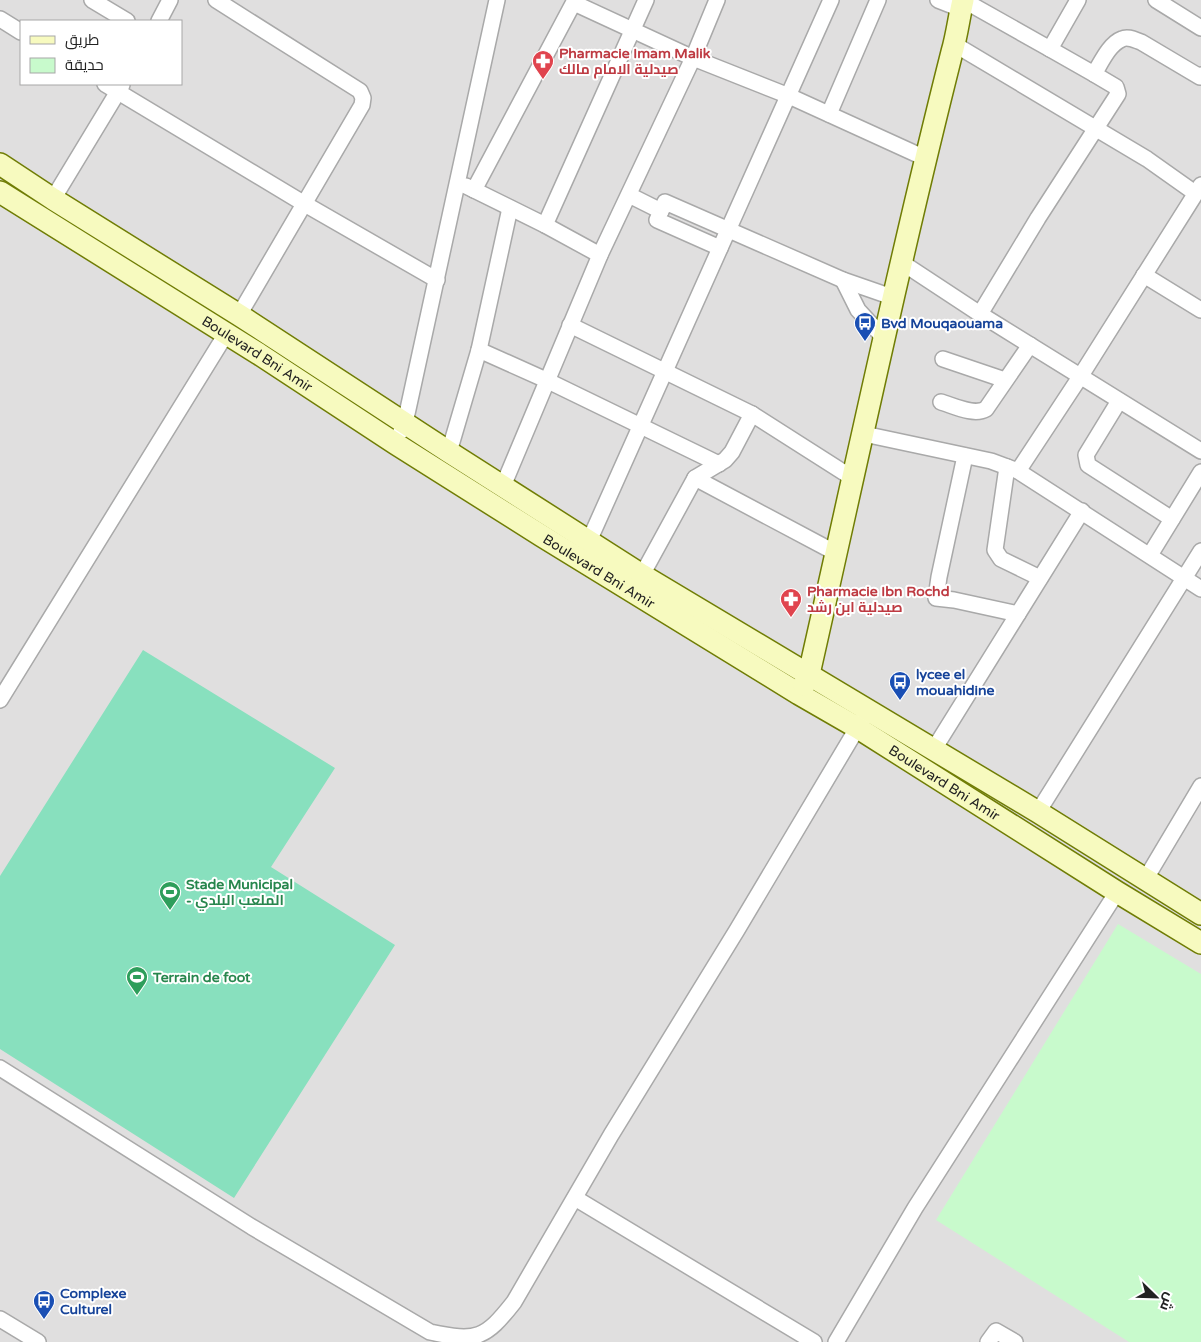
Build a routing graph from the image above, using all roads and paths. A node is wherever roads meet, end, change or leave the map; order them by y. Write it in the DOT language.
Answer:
graph roads {
  1 [pos="92,0"];
  2 [pos="170,0"];
  3 [pos="216,0"];
  4 [pos="497,0"];
  5 [pos="646,0"];
  6 [pos="717,0"];
  7 [pos="831,0"];
  8 [pos="878,0"];
  9 [pos="938,0"];
  10 [pos="1078,0"];
  11 [pos="1156,0"];
  12 [pos="575,2"];
  13 [pos="962,3"];
  14 [pos="0,19"];
  15 [pos="126,20"];
  16 [pos="160,20"];
  17 [pos="1201,28"];
  18 [pos="632,30"];
  19 [pos="20,31"];
  20 [pos="954,44"];
  21 [pos="1050,49"];
  22 [pos="693,58"];
  23 [pos="1094,74"];
  24 [pos="1201,76"];
  25 [pos="120,88"];
  26 [pos="789,96"];
  27 [pos="829,114"];
  28 [pos="1097,128"];
  29 [pos="925,158"];
  30 [pos="0,164"];
  31 [pos="457,182"];
  32 [pos="1198,189"];
  33 [pos="474,190"];
  34 [pos="0,192"];
  35 [pos="630,195"];
  36 [pos="53,199"];
  37 [pos="303,203"];
  38 [pos="510,208"];
  39 [pos="661,211"];
  40 [pos="545,225"];
  41 [pos="728,229"];
  42 [pos="720,248"];
  43 [pos="600,255"];
  44 [pos="901,262"];
  45 [pos="1144,275"];
  46 [pos="437,280"];
  47 [pos="843,280"];
  48 [pos="892,297"];
  49 [pos="1201,310"];
  50 [pos="980,314"];
  51 [pos="239,315"];
  52 [pos="570,325"];
  53 [pos="226,334"];
  54 [pos="884,338"];
  55 [pos="1030,345"];
  56 [pos="479,350"];
  57 [pos="943,359"];
  58 [pos="665,371"];
  59 [pos="1080,376"];
  60 [pos="546,380"];
  61 [pos="1006,380"];
  62 [pos="1120,401"];
  63 [pos="941,402"];
  64 [pos="752,414"];
  65 [pos="405,424"];
  66 [pos="640,426"];
  67 [pos="864,434"];
  68 [pos="396,444"];
  69 [pos="1201,451"];
  70 [pos="449,452"];
  71 [pos="965,456"];
  72 [pos="719,464"];
  73 [pos="1012,469"];
  74 [pos="1201,472"];
  75 [pos="695,478"];
  76 [pos="854,479"];
  77 [pos="503,486"];
  78 [pos="1082,511"];
  79 [pos="1172,519"];
  80 [pos="589,541"];
  81 [pos="1201,551"];
  82 [pos="836,554"];
  83 [pos="1150,555"];
  84 [pos="642,574"];
  85 [pos="1040,578"];
  86 [pos="1183,578"];
  87 [pos="1201,589"];
  88 [pos="1018,614"];
  89 [pos="809,674"];
  90 [pos="799,694"];
  91 [pos="0,700"];
  92 [pos="869,709"];
  93 [pos="858,728"];
  94 [pos="934,749"];
  95 [pos="1201,786"];
  96 [pos="1038,812"];
  97 [pos="1145,880"];
  98 [pos="1117,892"];
  99 [pos="1201,914"];
  100 [pos="1201,943"];
  101 [pos="0,1068"];
  102 [pos="575,1198"];
  103 [pos="0,1319"];
  104 [pos="38,1342"];
  105 [pos="814,1342"];
  106 [pos="836,1342"];
  107 [pos="988,1342"];
  108 [pos="1014,1342"];
  1 -- 15 [label="street"];
  2 -- 16 [label="street"];
  3 -- 37 [label="street"];
  4 -- 31 [label="street"];
  5 -- 18 [label="street"];
  6 -- 22 [label="street"];
  7 -- 26 [label="street"];
  8 -- 27 [label="street"];
  9 -- 13 [label="street"];
  10 -- 21 [label="street"];
  11 -- 17 [label="street"];
  12 -- 18 [label="street"];
  12 -- 33 [label="street"];
  13 -- 20 [label="main road"];
  13 -- 21 [label="street"];
  14 -- 19 [label="street"];
  18 -- 22 [label="street"];
  18 -- 40 [label="street"];
  20 -- 28 [label="street"];
  20 -- 29 [label="main road"];
  21 -- 23 [label="street"];
  22 -- 26 [label="street"];
  22 -- 35 [label="street"];
  23 -- 24 [label="street"];
  23 -- 28 [label="street"];
  25 -- 36 [label="street"];
  25 -- 37 [label="street"];
  26 -- 27 [label="street"];
  26 -- 41 [label="street"];
  27 -- 29 [label="street"];
  28 -- 32 [label="street"];
  28 -- 50 [label="street"];
  29 -- 44 [label="main road"];
  30 -- 36 [label="main road, Boulevard Bni Amir"];
  31 -- 33 [label="street"];
  31 -- 46 [label="street"];
  32 -- 45 [label="street"];
  33 -- 38 [label="street"];
  34 -- 53 [label="main road, Boulevard Bni Amir"];
  35 -- 39 [label="street"];
  35 -- 43 [label="street"];
  36 -- 51 [label="main road, Boulevard Bni Amir"];
  37 -- 46 [label="street"];
  37 -- 51 [label="street"];
  38 -- 40 [label="street"];
  38 -- 56 [label="street"];
  39 -- 41 [label="street"];
  39 -- 42 [label="street"];
  40 -- 43 [label="street"];
  41 -- 42 [label="street"];
  41 -- 47 [label="street"];
  42 -- 58 [label="street"];
  43 -- 52 [label="street"];
  44 -- 48 [label="main road"];
  44 -- 50 [label="street"];
  45 -- 49 [label="street"];
  45 -- 59 [label="street"];
  46 -- 65 [label="street"];
  47 -- 48 [label="street"];
  47 -- 54 [label="street"];
  48 -- 54 [label="main road"];
  50 -- 55 [label="street"];
  51 -- 65 [label="main road, Boulevard Bni Amir"];
  52 -- 58 [label="street"];
  52 -- 60 [label="street"];
  53 -- 68 [label="main road, Boulevard Bni Amir"];
  53 -- 91 [label="street"];
  54 -- 67 [label="main road"];
  55 -- 59 [label="street"];
  55 -- 61 [label="street"];
  56 -- 60 [label="street"];
  56 -- 70 [label="street"];
  57 -- 61 [label="street"];
  58 -- 64 [label="street"];
  58 -- 66 [label="street"];
  59 -- 62 [label="street"];
  59 -- 73 [label="street"];
  60 -- 66 [label="street"];
  60 -- 77 [label="street"];
  61 -- 63 [label="street"];
  62 -- 69 [label="street"];
  62 -- 79 [label="street"];
  64 -- 72 [label="street"];
  64 -- 76 [label="street"];
  65 -- 68 [label="street"];
  65 -- 70 [label="main road, Boulevard Bni Amir"];
  66 -- 72 [label="street"];
  66 -- 80 [label="street"];
  67 -- 71 [label="street"];
  67 -- 76 [label="main road"];
  68 -- 90 [label="main road, Boulevard Bni Amir"];
  70 -- 77 [label="main road, Boulevard Bni Amir"];
  71 -- 73 [label="street"];
  71 -- 88 [label="street"];
  72 -- 75 [label="street"];
  73 -- 78 [label="street"];
  73 -- 85 [label="street"];
  74 -- 79 [label="street"];
  75 -- 82 [label="street"];
  75 -- 84 [label="street"];
  76 -- 82 [label="main road"];
  77 -- 80 [label="main road, Boulevard Bni Amir"];
  78 -- 83 [label="street"];
  78 -- 85 [label="street"];
  79 -- 83 [label="street"];
  80 -- 84 [label="main road, Boulevard Bni Amir"];
  81 -- 86 [label="street"];
  82 -- 89 [label="main road"];
  83 -- 86 [label="street"];
  84 -- 89 [label="main road, Boulevard Bni Amir"];
  85 -- 88 [label="street"];
  86 -- 87 [label="street"];
  86 -- 96 [label="street"];
  88 -- 94 [label="street"];
  89 -- 90 [label="main road"];
  89 -- 92 [label="main road, Boulevard Bni Amir"];
  90 -- 93 [label="main road, Boulevard Bni Amir"];
  92 -- 93 [label="street"];
  92 -- 94 [label="main road, Boulevard Bni Amir"];
  93 -- 98 [label="main road, Boulevard Bni Amir"];
  93 -- 102 [label="street"];
  94 -- 96 [label="main road, Boulevard Bni Amir"];
  95 -- 97 [label="street"];
  96 -- 97 [label="main road, Boulevard Bni Amir"];
  97 -- 99 [label="main road, Boulevard Bni Amir"];
  98 -- 100 [label="main road, Boulevard Bni Amir"];
  98 -- 106 [label="street"];
  101 -- 102 [label="street"];
  102 -- 105 [label="street"];
  103 -- 104 [label="street"];
  107 -- 108 [label="street"];
}
